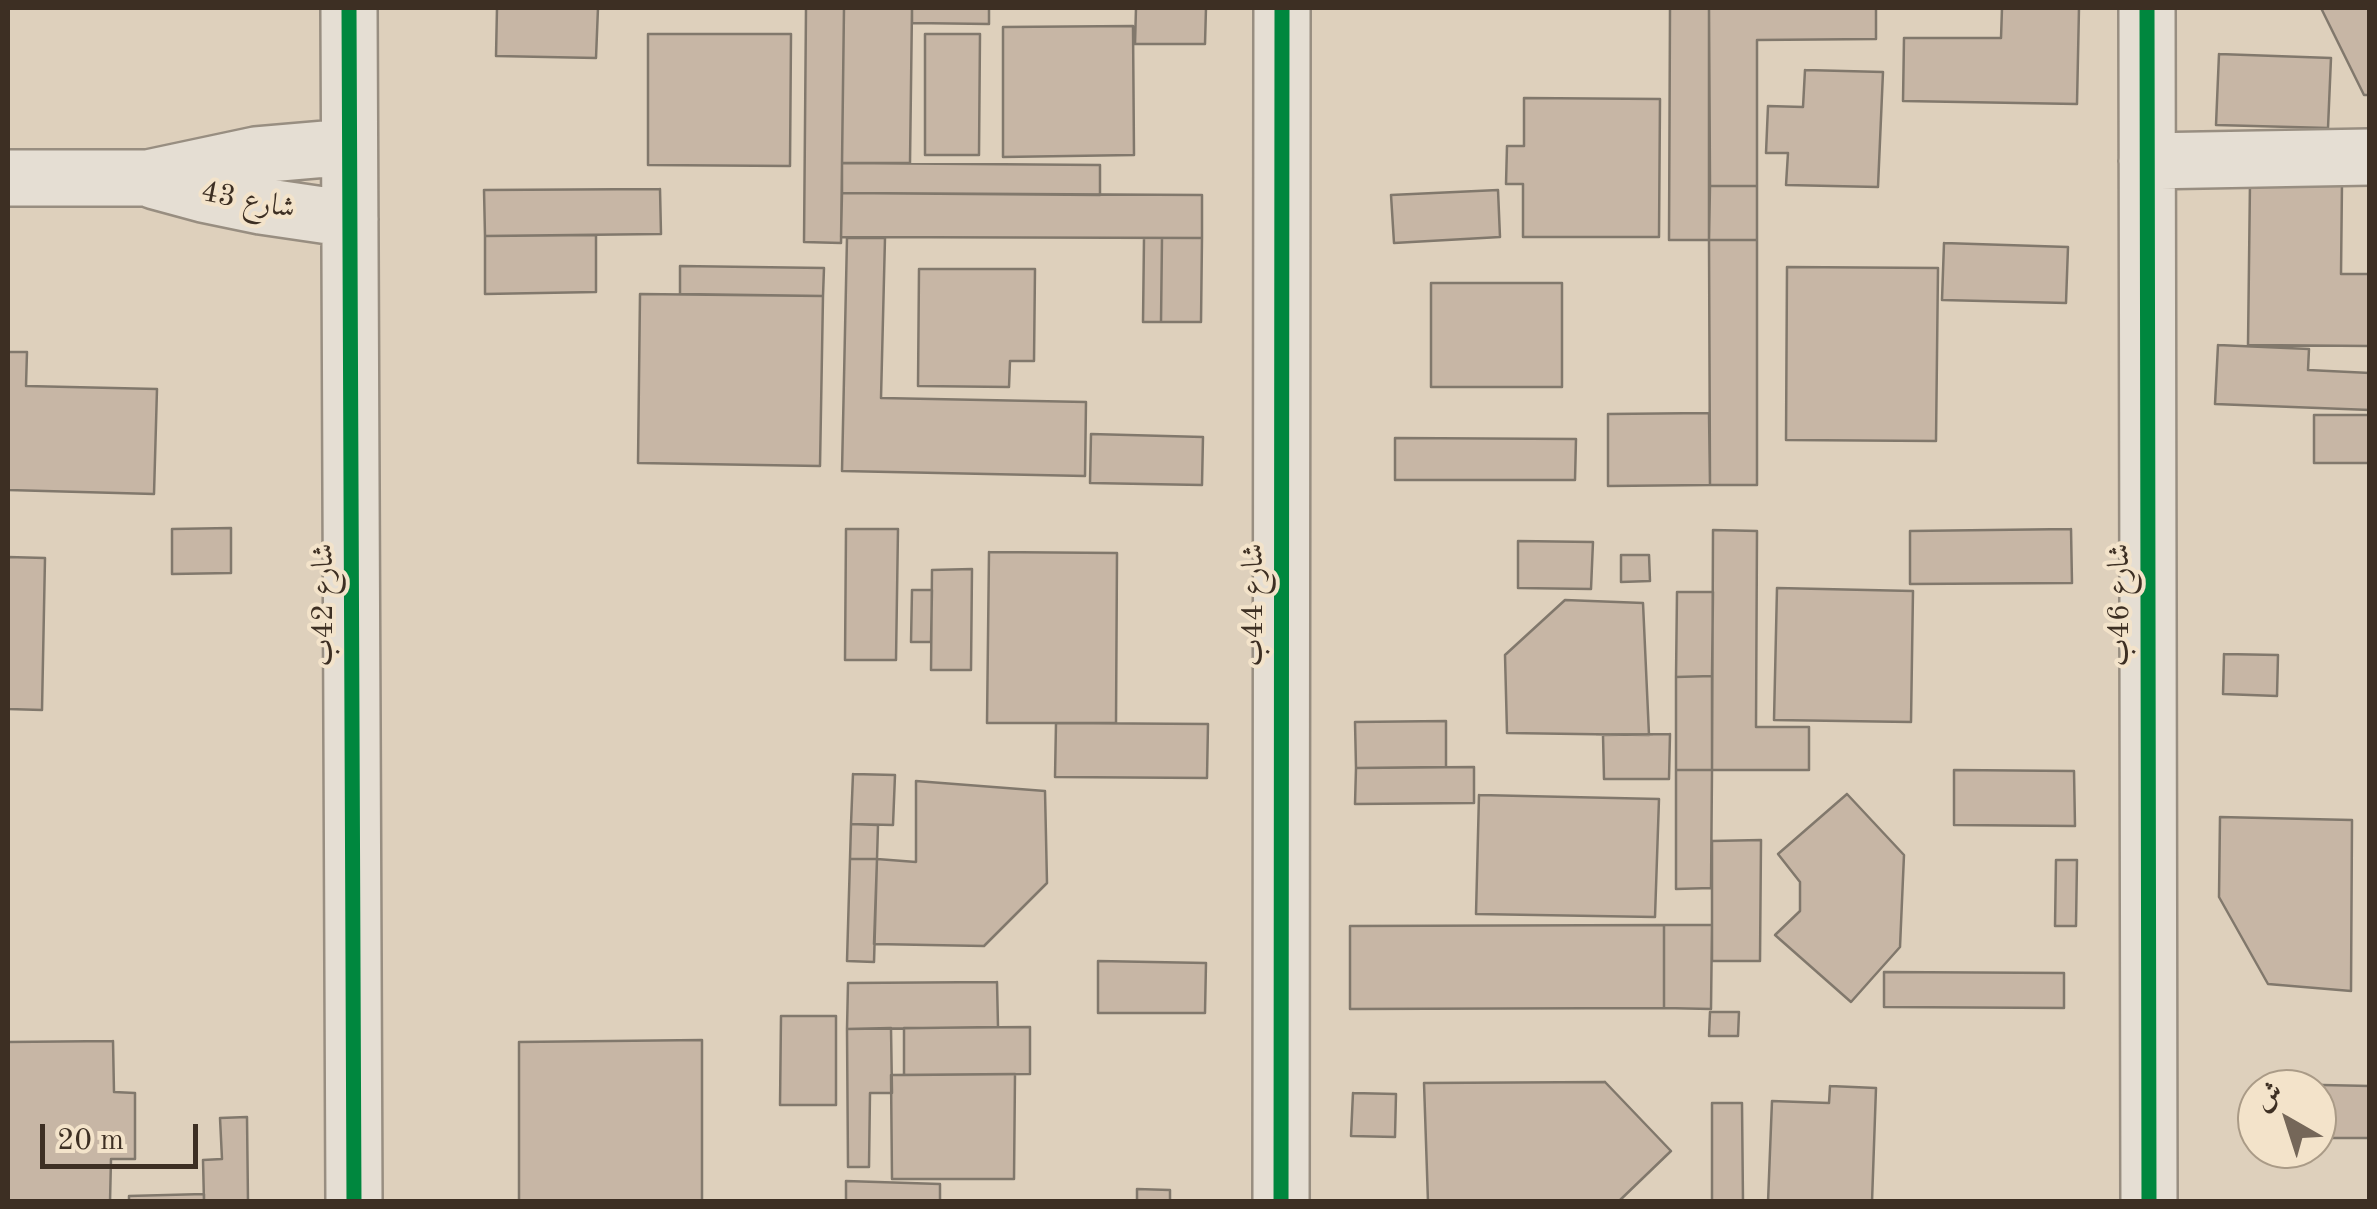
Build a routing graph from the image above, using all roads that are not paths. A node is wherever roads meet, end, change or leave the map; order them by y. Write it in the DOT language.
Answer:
graph roads {
  1 [pos="349,8"];
  2 [pos="1282,8"];
  3 [pos="2147,8"];
  4 [pos="349,147"];
  5 [pos="2370,156"];
  6 [pos="2147,161"];
  7 [pos="8,178"];
  8 [pos="148,178"];
  9 [pos="350,219"];
  10 [pos="354,1202"];
  11 [pos="1282,1202"];
  12 [pos="2149,1202"];
  1 -- 4 [label="street, شارع 42ب"];
  2 -- 11 [label="street, شارع 44ب"];
  3 -- 6 [label="street, شارع 46ب"];
  4 -- 8 [label="street, شارع 43"];
  4 -- 9 [label="street, شارع 42ب"];
  5 -- 6 [label="street"];
  6 -- 12 [label="street, شارع 46ب"];
  7 -- 8 [label="street, شارع 43"];
  8 -- 9 [label="street, شارع 43"];
  9 -- 10 [label="street, شارع 42ب"];
}
